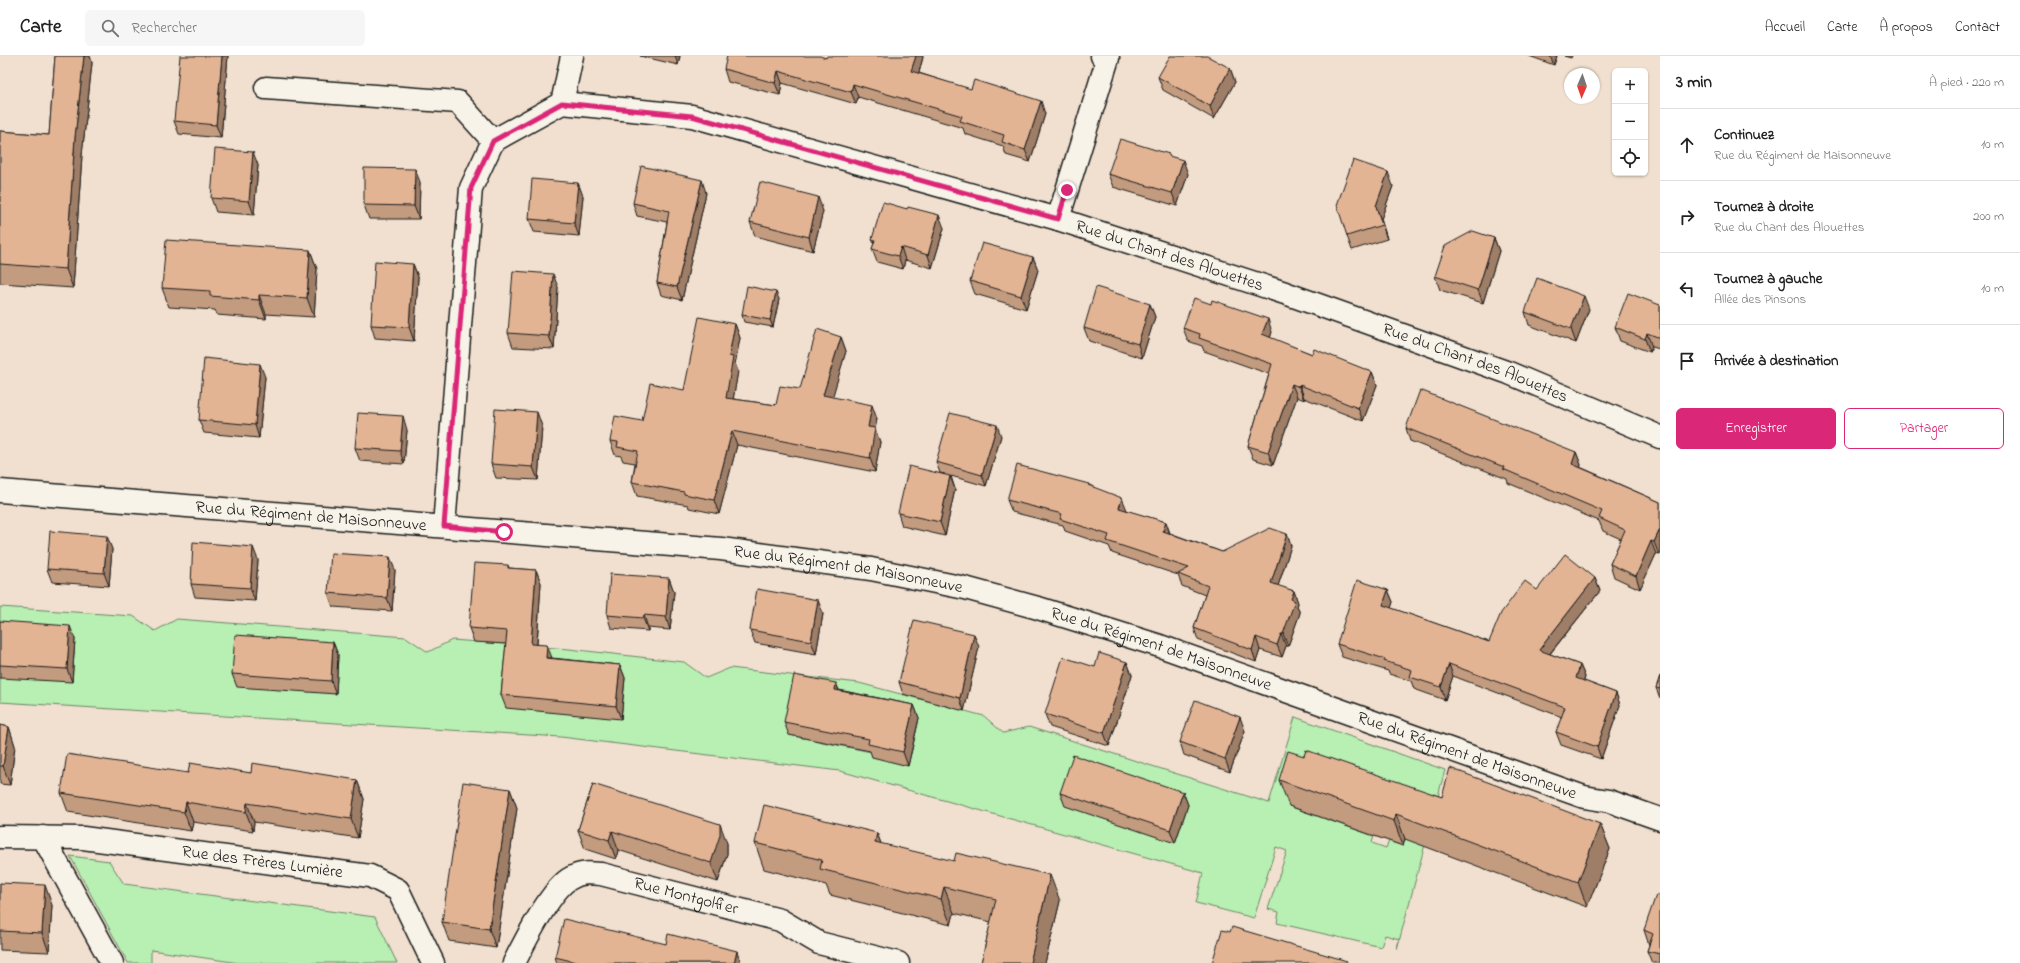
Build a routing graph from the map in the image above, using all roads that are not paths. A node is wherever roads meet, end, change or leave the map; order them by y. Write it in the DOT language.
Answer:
graph roads {
  1 [pos="572,56"];
  2 [pos="1102,56"];
  3 [pos="266,88"];
  4 [pos="562,103"];
  5 [pos="493,141"];
  6 [pos="1058,219"];
  7 [pos="1660,437"];
  8 [pos="0,491"];
  9 [pos="444,526"];
  10 [pos="1660,819"];
  11 [pos="0,837"];
  12 [pos="43,837"];
  13 [pos="112,963"];
  14 [pos="433,963"];
  15 [pos="514,963"];
  16 [pos="898,963"];
  1 -- 4 [label="street"];
  2 -- 6 [label="street"];
  3 -- 5 [label="street"];
  4 -- 5 [label="street"];
  4 -- 6 [label="street, Rue du Chant des Alouettes"];
  5 -- 9 [label="street"];
  6 -- 7 [label="street, Rue du Chant des Alouettes"];
  8 -- 9 [label="street, Rue du Régiment de Maisonneuve"];
  9 -- 10 [label="street, Rue du Régiment de Maisonneuve"];
  11 -- 12 [label="street, Rue des Frères Lumière"];
  12 -- 13 [label="street"];
  12 -- 14 [label="street, Rue des Frères Lumière"];
  15 -- 16 [label="street, Rue Montgolfier"];
}
